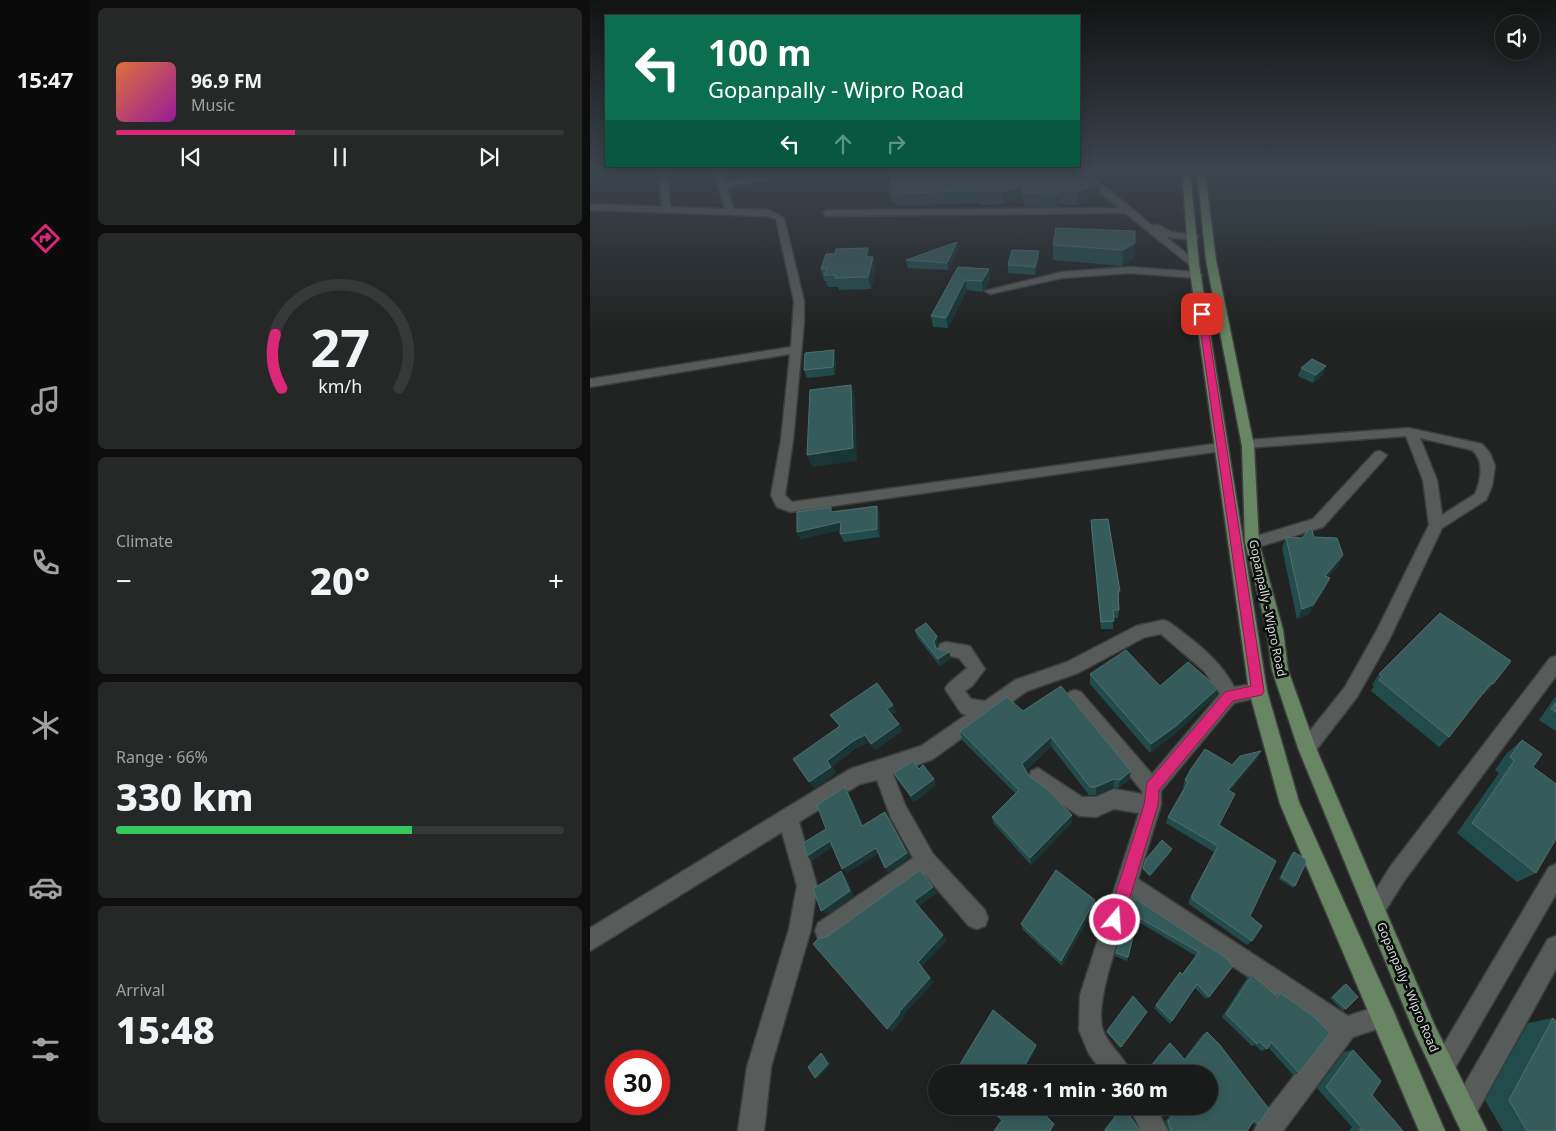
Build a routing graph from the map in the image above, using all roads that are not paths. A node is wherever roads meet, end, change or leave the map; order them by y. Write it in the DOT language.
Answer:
graph roads {
  1 [pos="781,224"];
  2 [pos="1143,224"];
  3 [pos="1153,224"];
  4 [pos="1192,224"];
  5 [pos="1207,224"];
  6 [pos="1194,237"];
  7 [pos="1195,270"];
  8 [pos="990,291"];
  9 [pos="795,350"];
  10 [pos="590,383"];
  11 [pos="1409,432"];
  12 [pos="1247,444"];
  13 [pos="1221,447"];
  14 [pos="1380,455"];
  15 [pos="1436,525"];
  16 [pos="1252,543"];
  17 [pos="946,649"];
  18 [pos="1556,663"];
  19 [pos="1258,691"];
  20 [pos="1229,696"];
  21 [pos="1075,698"];
  22 [pos="989,710"];
  23 [pos="1307,748"];
  24 [pos="882,769"];
  25 [pos="1038,777"];
  26 [pos="1151,796"];
  27 [pos="788,817"];
  28 [pos="926,861"];
  29 [pos="1556,874"];
  30 [pos="1126,883"];
  31 [pos="1375,909"];
  32 [pos="977,918"];
  33 [pos="826,931"];
  34 [pos="590,940"];
  35 [pos="1556,948"];
  36 [pos="1384,1016"];
  37 [pos="1346,1028"];
  38 [pos="1113,1065"];
  39 [pos="1443,1067"];
  40 [pos="1145,1115"];
  41 [pos="1469,1121"];
  42 [pos="752,1131"];
  43 [pos="1155,1131"];
  44 [pos="1267,1131"];
  45 [pos="1432,1131"];
  1 -- 9 [label="street"];
  2 -- 7 [label="street"];
  3 -- 6 [label="street"];
  4 -- 6 [label="main road, Gopanpally - Wipro Road"];
  5 -- 12 [label="main road, Gopanpally - Wipro Road"];
  6 -- 7 [label="main road, Gopanpally - Wipro Road"];
  7 -- 8 [label="street"];
  7 -- 13 [label="main road, Gopanpally - Wipro Road"];
  9 -- 10 [label="street"];
  9 -- 13 [label="street"];
  11 -- 12 [label="street"];
  11 -- 15 [label="street"];
  11 -- 15 [label="street"];
  12 -- 16 [label="main road, Gopanpally - Wipro Road"];
  13 -- 19 [label="main road, Gopanpally - Wipro Road"];
  14 -- 16 [label="street"];
  15 -- 23 [label="street"];
  16 -- 23 [label="main road, Gopanpally - Wipro Road"];
  17 -- 22 [label="street"];
  18 -- 31 [label="street"];
  19 -- 20 [label="street"];
  19 -- 36 [label="main road, Gopanpally - Wipro Road"];
  20 -- 22 [label="street"];
  20 -- 26 [label="street"];
  21 -- 26 [label="street"];
  22 -- 24 [label="street"];
  23 -- 31 [label="main road, Gopanpally - Wipro Road"];
  24 -- 27 [label="street"];
  24 -- 28 [label="street"];
  25 -- 26 [label="street"];
  26 -- 30 [label="street"];
  27 -- 34 [label="street"];
  27 -- 42 [label="street"];
  28 -- 32 [label="street"];
  28 -- 33 [label="street"];
  29 -- 39 [label="street"];
  30 -- 37 [label="street"];
  30 -- 38 [label="street"];
  31 -- 39 [label="main road, Gopanpally - Wipro Road"];
  35 -- 41 [label="street"];
  36 -- 37 [label="street"];
  36 -- 45 [label="main road, Gopanpally - Wipro Road"];
  37 -- 44 [label="street"];
  39 -- 41 [label="main road, Gopanpally - Wipro Road"];
  40 -- 43 [label="street"];
}
